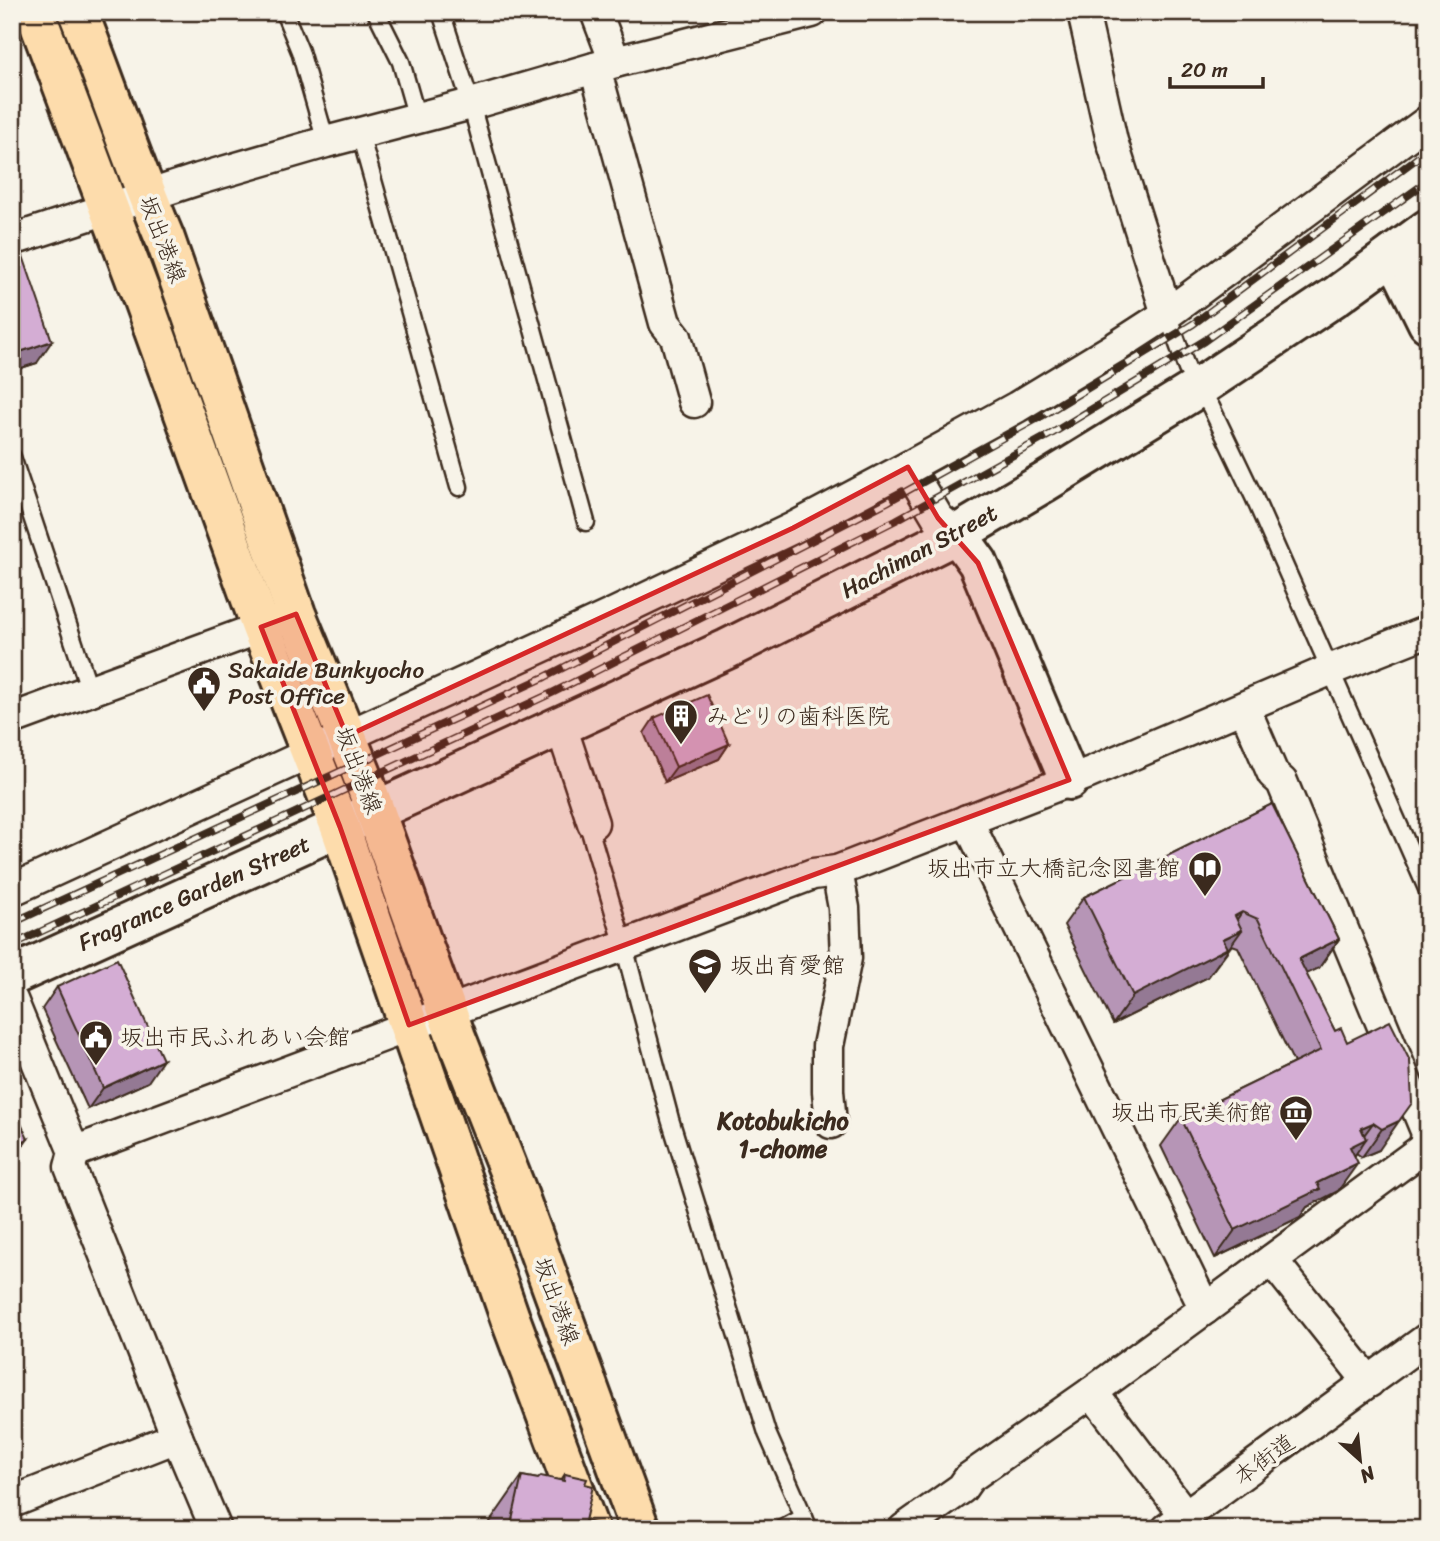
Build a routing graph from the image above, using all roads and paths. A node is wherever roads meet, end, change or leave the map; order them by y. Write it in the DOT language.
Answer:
graph roads {
  1 [pos="35,12"];
  2 [pos="78,12"];
  3 [pos="284,12"];
  4 [pos="376,12"];
  5 [pos="441,12"];
  6 [pos="596,12"];
  7 [pos="812,12"];
  8 [pos="1083,12"];
  9 [pos="605,65"];
  10 [pos="471,104"];
  11 [pos="417,118"];
  12 [pos="1428,121"];
  13 [pos="360,134"];
  14 [pos="326,142"];
  15 [pos="147,196"];
  16 [pos="108,210"];
  17 [pos="1428,229"];
  18 [pos="12,240"];
  19 [pos="1394,254"];
  20 [pos="1167,314"];
  21 [pos="1428,323"];
  22 [pos="1198,388"];
  23 [pos="694,402"];
  24 [pos="12,457"];
  25 [pos="908,467"];
  26 [pos="459,487"];
  27 [pos="586,522"];
  28 [pos="957,534"];
  29 [pos="279,621"];
  30 [pos="1428,631"];
  31 [pos="1332,669"];
  32 [pos="90,691"];
  33 [pos="1244,707"];
  34 [pos="12,719"];
  35 [pos="561,726"];
  36 [pos="346,736"];
  37 [pos="312,753"];
  38 [pos="1069,780"];
  39 [pos="376,811"];
  40 [pos="967,820"];
  41 [pos="593,824"];
  42 [pos="340,827"];
  43 [pos="837,871"];
  44 [pos="12,890"];
  45 [pos="1428,891"];
  46 [pos="624,946"];
  47 [pos="12,976"];
  48 [pos="12,1000"];
  49 [pos="447,1014"];
  50 [pos="409,1025"];
  51 [pos="831,1123"];
  52 [pos="1426,1146"];
  53 [pos="74,1152"];
  54 [pos="1272,1259"];
  55 [pos="1205,1309"];
  56 [pos="1428,1338"];
  57 [pos="1368,1382"];
  58 [pos="1092,1392"];
  59 [pos="177,1437"];
  60 [pos="12,1502"];
  61 [pos="1190,1520"];
  62 [pos="806,1523"];
  63 [pos="216,1529"];
  64 [pos="589,1529"];
  65 [pos="640,1529"];
  66 [pos="782,1529"];
  67 [pos="904,1529"];
  1 -- 16 [label="main road, 坂出港線"];
  2 -- 15 [label="main road, 坂出港線"];
  3 -- 14 [label="lane"];
  4 -- 11 [label="lane"];
  5 -- 10 [label="lane"];
  6 -- 9 [label="street"];
  7 -- 9 [label="street"];
  8 -- 20 [label="street"];
  9 -- 10 [label="street"];
  9 -- 23 [label="street"];
  10 -- 11 [label="street"];
  10 -- 27 [label="lane"];
  11 -- 13 [label="street"];
  12 -- 20 [label="street"];
  13 -- 14 [label="street"];
  13 -- 26 [label="lane"];
  14 -- 15 [label="street"];
  15 -- 16 [label="street"];
  15 -- 29 [label="main road, 坂出港線"];
  16 -- 18 [label="street"];
  16 -- 29 [label="main road, 坂出港線"];
  17 -- 19 [label="street, Hachiman Street"];
  19 -- 21 [label="street"];
  19 -- 22 [label="street, Hachiman Street"];
  20 -- 22 [label="lane"];
  20 -- 25 [label="street"];
  22 -- 28 [label="street, Hachiman Street"];
  22 -- 31 [label="lane"];
  24 -- 32 [label="lane"];
  25 -- 28 [label="street"];
  25 -- 36 [label="street"];
  28 -- 35 [label="street, Hachiman Street"];
  28 -- 38 [label="street"];
  29 -- 32 [label="street"];
  29 -- 36 [label="main road, 坂出港線"];
  29 -- 37 [label="main road, 坂出港線"];
  30 -- 31 [label="street"];
  31 -- 33 [label="street"];
  31 -- 45 [label="lane"];
  32 -- 34 [label="street"];
  33 -- 38 [label="street"];
  33 -- 52 [label="street"];
  35 -- 39 [label="street, Hachiman Street"];
  35 -- 41 [label="street"];
  36 -- 37 [label="street"];
  36 -- 39 [label="main road, 坂出港線"];
  37 -- 42 [label="main road, 坂出港線"];
  37 -- 44 [label="street"];
  38 -- 40 [label="street"];
  39 -- 42 [label="street, Fragrance Garden Street"];
  39 -- 49 [label="main road, 坂出港線"];
  40 -- 43 [label="street"];
  40 -- 55 [label="street"];
  41 -- 46 [label="lane"];
  42 -- 47 [label="street, Fragrance Garden Street"];
  42 -- 50 [label="main road, 坂出港線"];
  43 -- 46 [label="street"];
  43 -- 51 [label="street"];
  46 -- 49 [label="street"];
  46 -- 62 [label="lane"];
  48 -- 53 [label="street"];
  49 -- 50 [label="street"];
  49 -- 65 [label="main road, 坂出港線"];
  50 -- 53 [label="street"];
  50 -- 64 [label="main road, 坂出港線"];
  52 -- 54 [label="street"];
  53 -- 59 [label="street"];
  54 -- 55 [label="street"];
  54 -- 57 [label="street"];
  55 -- 58 [label="street"];
  56 -- 57 [label="street, 本街道"];
  57 -- 61 [label="street, 本街道"];
  58 -- 61 [label="street"];
  58 -- 67 [label="street"];
  59 -- 60 [label="street"];
  59 -- 63 [label="street"];
  62 -- 66 [label="lane"];
}
